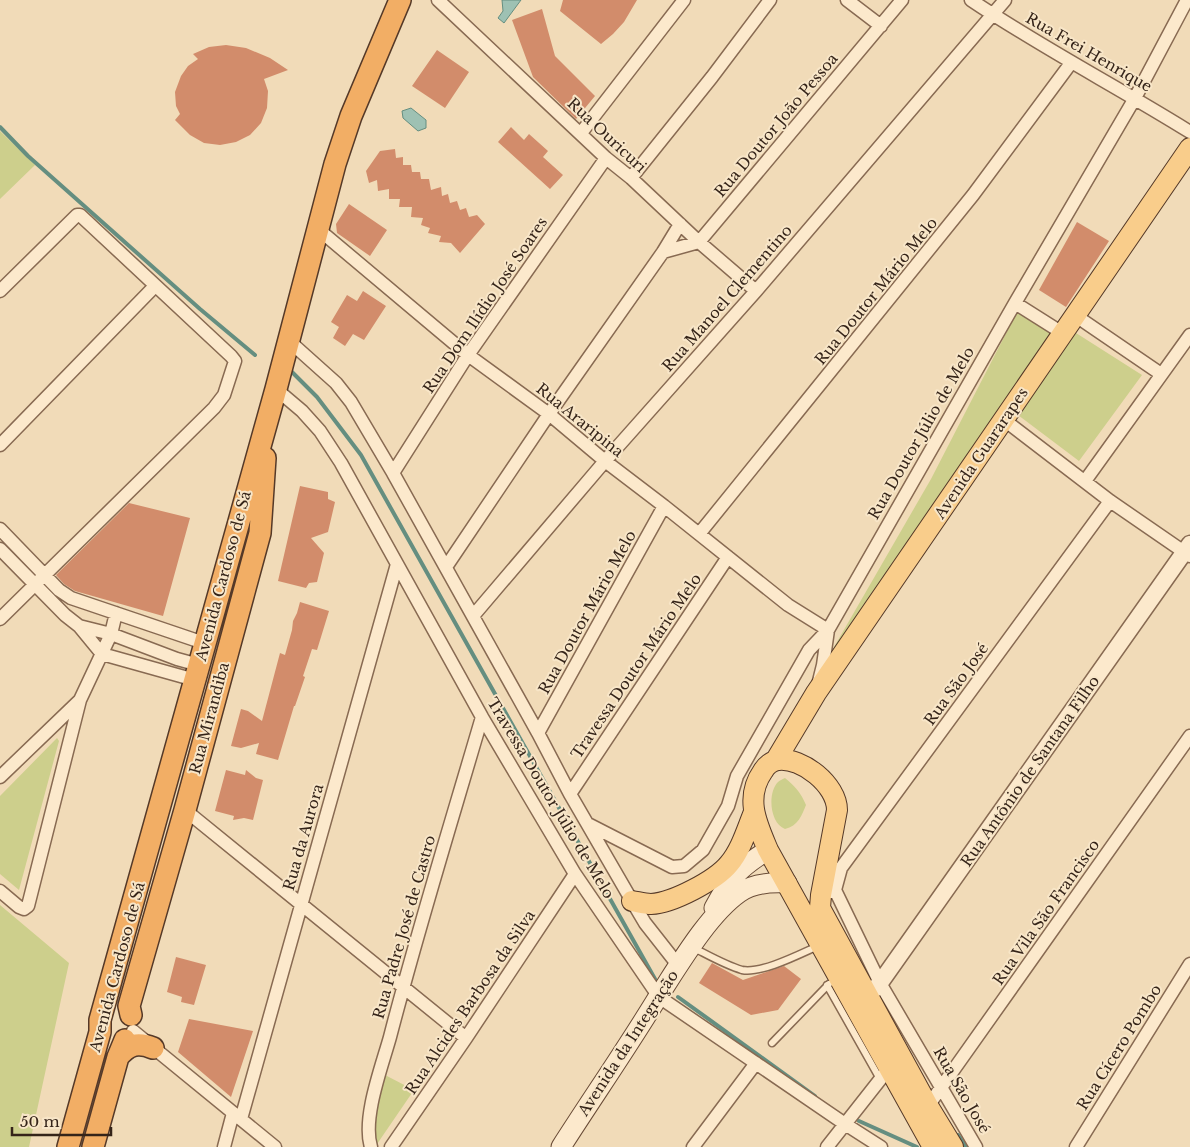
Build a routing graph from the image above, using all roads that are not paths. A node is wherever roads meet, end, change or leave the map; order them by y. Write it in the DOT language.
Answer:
graph roads {
  1 [pos="438,0"];
  2 [pos="684,0"];
  3 [pos="770,0"];
  4 [pos="847,0"];
  5 [pos="902,0"];
  6 [pos="971,0"];
  7 [pos="1004,0"];
  8 [pos="1187,0"];
  9 [pos="400,3"];
  10 [pos="992,14"];
  11 [pos="881,26"];
  12 [pos="1072,63"];
  13 [pos="1135,98"];
  14 [pos="1190,132"];
  15 [pos="581,133"];
  16 [pos="1190,148"];
  17 [pos="606,158"];
  18 [pos="631,178"];
  19 [pos="680,224"];
  20 [pos="318,229"];
  21 [pos="699,242"];
  22 [pos="663,252"];
  23 [pos="155,286"];
  24 [pos="0,291"];
  25 [pos="756,291"];
  26 [pos="1015,303"];
  27 [pos="1076,316"];
  28 [pos="1064,334"];
  29 [pos="1190,335"];
  30 [pos="288,340"];
  31 [pos="468,355"];
  32 [pos="1161,374"];
  33 [pos="276,389"];
  34 [pos="549,414"];
  35 [pos="268,417"];
  36 [pos="1003,419"];
  37 [pos="0,445"];
  38 [pos="605,462"];
  39 [pos="393,473"];
  40 [pos="1085,481"];
  41 [pos="1110,501"];
  42 [pos="664,506"];
  43 [pos="0,529"];
  44 [pos="699,534"];
  45 [pos="0,550"];
  46 [pos="1188,551"];
  47 [pos="728,557"];
  48 [pos="397,564"];
  49 [pos="446,567"];
  50 [pos="44,574"];
  51 [pos="35,584"];
  52 [pos="116,613"];
  53 [pos="473,616"];
  54 [pos="0,618"];
  55 [pos="79,626"];
  56 [pos="828,630"];
  57 [pos="111,634"];
  58 [pos="204,643"];
  59 [pos="102,654"];
  60 [pos="197,672"];
  61 [pos="816,693"];
  62 [pos="80,700"];
  63 [pos="482,717"];
  64 [pos="538,733"];
  65 [pos="1190,736"];
  66 [pos="776,760"];
  67 [pos="0,778"];
  68 [pos="570,794"];
  69 [pos="185,810"];
  70 [pos="754,812"];
  71 [pos="588,824"];
  72 [pos="768,850"];
  73 [pos="672,867"];
  74 [pos="575,874"];
  75 [pos="787,883"];
  76 [pos="0,891"];
  77 [pos="828,892"];
  78 [pos="632,901"];
  79 [pos="300,905"];
  80 [pos="694,944"];
  81 [pos="822,944"];
  82 [pos="1190,964"];
  83 [pos="678,966"];
  84 [pos="833,980"];
  85 [pos="403,986"];
  86 [pos="874,989"];
  87 [pos="658,997"];
  88 [pos="101,1024"];
  89 [pos="127,1036"];
  90 [pos="466,1038"];
  91 [pos="772,1043"];
  92 [pos="153,1048"];
  93 [pos="756,1063"];
  94 [pos="885,1073"];
  95 [pos="941,1088"];
  96 [pos="928,1106"];
  97 [pos="237,1116"];
  98 [pos="844,1124"];
  99 [pos="68,1147"];
  100 [pos="93,1147"];
  101 [pos="224,1147"];
  102 [pos="275,1147"];
  103 [pos="371,1147"];
  104 [pos="391,1147"];
  105 [pos="561,1147"];
  106 [pos="692,1147"];
  107 [pos="826,1147"];
  108 [pos="881,1147"];
  109 [pos="933,1147"];
  110 [pos="952,1147"];
  111 [pos="976,1147"];
  112 [pos="1076,1147"];
  1 -- 15 [label="street, Rua Ouricuri"];
  2 -- 15 [label="street"];
  3 -- 18 [label="street"];
  4 -- 11 [label="street"];
  5 -- 11 [label="street, Rua Doutor João Pessoa"];
  6 -- 10 [label="street, Rua Frei Henrique"];
  7 -- 10 [label="street, Rua Manoel Clementino"];
  8 -- 13 [label="street, Rua Doutor Júlio de Melo"];
  9 -- 20 [label="highway, Avenida Cardoso de Sá"];
  10 -- 12 [label="street, Rua Frei Henrique"];
  10 -- 25 [label="street, Rua Manoel Clementino"];
  11 -- 21 [label="street, Rua Doutor João Pessoa"];
  12 -- 13 [label="street, Rua Frei Henrique"];
  12 -- 44 [label="street, Rua Doutor Mário Melo"];
  13 -- 14 [label="street, Rua Frei Henrique"];
  13 -- 26 [label="street, Rua Doutor Júlio de Melo"];
  15 -- 17 [label="street, Rua Ouricuri"];
  16 -- 27 [label="main road, Avenida Guararapes"];
  17 -- 18 [label="street, Rua Ouricuri"];
  17 -- 31 [label="street, Rua Dom Ilídio José Soares"];
  18 -- 19 [label="street, Rua Ouricuri"];
  19 -- 21 [label="street, Rua Ouricuri"];
  19 -- 22 [label="street"];
  20 -- 30 [label="highway, Avenida Cardoso de Sá"];
  20 -- 31 [label="street, Rua Araripina"];
  21 -- 22 [label="street"];
  21 -- 25 [label="street, Rua Ouricuri"];
  22 -- 34 [label="street"];
  23 -- 24 [label="street"];
  23 -- 37 [label="street"];
  23 -- 50 [label="street"];
  25 -- 38 [label="street, Rua Manoel Clementino"];
  26 -- 28 [label="street"];
  26 -- 56 [label="street, Rua Doutor Júlio de Melo"];
  27 -- 28 [label="main road, Avenida Guararapes"];
  27 -- 32 [label="street"];
  28 -- 36 [label="main road, Avenida Guararapes"];
  29 -- 32 [label="street"];
  30 -- 33 [label="highway, Avenida Cardoso de Sá"];
  30 -- 39 [label="street, Travessa Doutor Júlio de Melo"];
  31 -- 34 [label="street, Rua Araripina"];
  31 -- 39 [label="street, Rua Dom Ilídio José Soares"];
  32 -- 40 [label="street"];
  33 -- 35 [label="highway, Avenida Cardoso de Sá"];
  33 -- 48 [label="street, Travessa Doutor Júlio de Melo"];
  34 -- 38 [label="street, Rua Araripina"];
  34 -- 49 [label="street"];
  35 -- 58 [label="highway, Avenida Cardoso de Sá"];
  35 -- 69 [label="highway, Rua Mirandiba"];
  36 -- 40 [label="street"];
  36 -- 61 [label="main road, Avenida Guararapes"];
  38 -- 42 [label="street, Rua Araripina"];
  38 -- 53 [label="street, Rua Manoel Clementino"];
  39 -- 49 [label="street, Travessa Doutor Júlio de Melo"];
  40 -- 41 [label="street"];
  41 -- 46 [label="street"];
  41 -- 77 [label="street, Rua São José"];
  42 -- 44 [label="street, Rua Araripina"];
  42 -- 64 [label="street, Rua Doutor Mário Melo"];
  43 -- 50 [label="street"];
  44 -- 47 [label="street, Rua Araripina"];
  45 -- 51 [label="street"];
  46 -- 86 [label="street, Rua Antônio de Santana Filho"];
  47 -- 56 [label="street, Rua Araripina"];
  47 -- 68 [label="street, Travessa Doutor Mário Melo"];
  48 -- 63 [label="street, Travessa Doutor Júlio de Melo"];
  48 -- 79 [label="street, Rua da Aurora"];
  49 -- 53 [label="street, Travessa Doutor Júlio de Melo"];
  50 -- 51 [label="street"];
  50 -- 52 [label="street"];
  51 -- 54 [label="street"];
  51 -- 55 [label="street"];
  52 -- 57 [label="street"];
  52 -- 58 [label="street"];
  53 -- 64 [label="street, Travessa Doutor Júlio de Melo"];
  55 -- 57 [label="street"];
  55 -- 59 [label="street"];
  56 -- 61 [label="street"];
  56 -- 73 [label="street, Rua Doutor Júlio de Melo"];
  57 -- 59 [label="street"];
  57 -- 60 [label="street"];
  58 -- 60 [label="highway, Avenida Cardoso de Sá"];
  59 -- 60 [label="street"];
  59 -- 62 [label="street"];
  60 -- 88 [label="highway, Avenida Cardoso de Sá"];
  61 -- 66 [label="main road, Avenida Guararapes"];
  62 -- 67 [label="street"];
  62 -- 76 [label="street"];
  63 -- 74 [label="street, Travessa Doutor Júlio de Melo"];
  63 -- 85 [label="street, Rua Padre José de Castro"];
  64 -- 68 [label="street, Travessa Doutor Júlio de Melo"];
  65 -- 95 [label="street, Rua Vila São Francisco"];
  66 -- 70 [label="main road, Avenida Guararapes"];
  66 -- 77 [label="main road"];
  68 -- 71 [label="street, Travessa Doutor Júlio de Melo"];
  69 -- 79 [label="street"];
  69 -- 89 [label="highway, Rua Mirandiba"];
  70 -- 72 [label="main road"];
  70 -- 78 [label="main road"];
  71 -- 73 [label="street, Travessa Doutor Júlio de Melo"];
  71 -- 78 [label="street, Travessa Doutor Júlio de Melo"];
  72 -- 75 [label="main road"];
  72 -- 80 [label="main road, Avenida da Integração"];
  74 -- 87 [label="street, Travessa Doutor Júlio de Melo"];
  74 -- 90 [label="street, Rua Alcides Barbosa da Silva"];
  75 -- 80 [label="main road, Avenida da Integração"];
  75 -- 81 [label="main road"];
  77 -- 86 [label="main road"];
  78 -- 83 [label="street, Travessa Doutor Júlio de Melo"];
  79 -- 85 [label="street"];
  79 -- 97 [label="street, Rua da Aurora"];
  80 -- 81 [label="lane"];
  80 -- 83 [label="main road, Avenida da Integração"];
  81 -- 84 [label="main road"];
  82 -- 112 [label="street, Rua Cícero Pombo"];
  83 -- 87 [label="main road, Avenida da Integração"];
  84 -- 91 [label="lane"];
  84 -- 94 [label="main road"];
  85 -- 90 [label="street"];
  85 -- 103 [label="street, Rua Padre José de Castro"];
  86 -- 95 [label="street, Rua São José"];
  86 -- 96 [label="main road"];
  87 -- 93 [label="street, Travessa Doutor Júlio de Melo"];
  87 -- 105 [label="main road, Avenida da Integração"];
  88 -- 89 [label="highway"];
  88 -- 89 [label="highway"];
  88 -- 99 [label="highway, Avenida Cardoso de Sá"];
  89 -- 92 [label="street"];
  89 -- 92 [label="highway"];
  89 -- 100 [label="highway, Rua Mirandiba"];
  90 -- 104 [label="street, Rua Alcides Barbosa da Silva"];
  92 -- 97 [label="street"];
  93 -- 98 [label="street, Travessa Doutor Júlio de Melo"];
  93 -- 106 [label="street"];
  94 -- 98 [label="street"];
  94 -- 109 [label="main road"];
  95 -- 96 [label="street, Rua Vila São Francisco"];
  95 -- 111 [label="street, Rua São José"];
  96 -- 110 [label="main road"];
  97 -- 101 [label="street, Rua da Aurora"];
  97 -- 102 [label="street"];
  98 -- 107 [label="street"];
  98 -- 108 [label="street, Travessa Doutor Júlio de Melo"];
}
